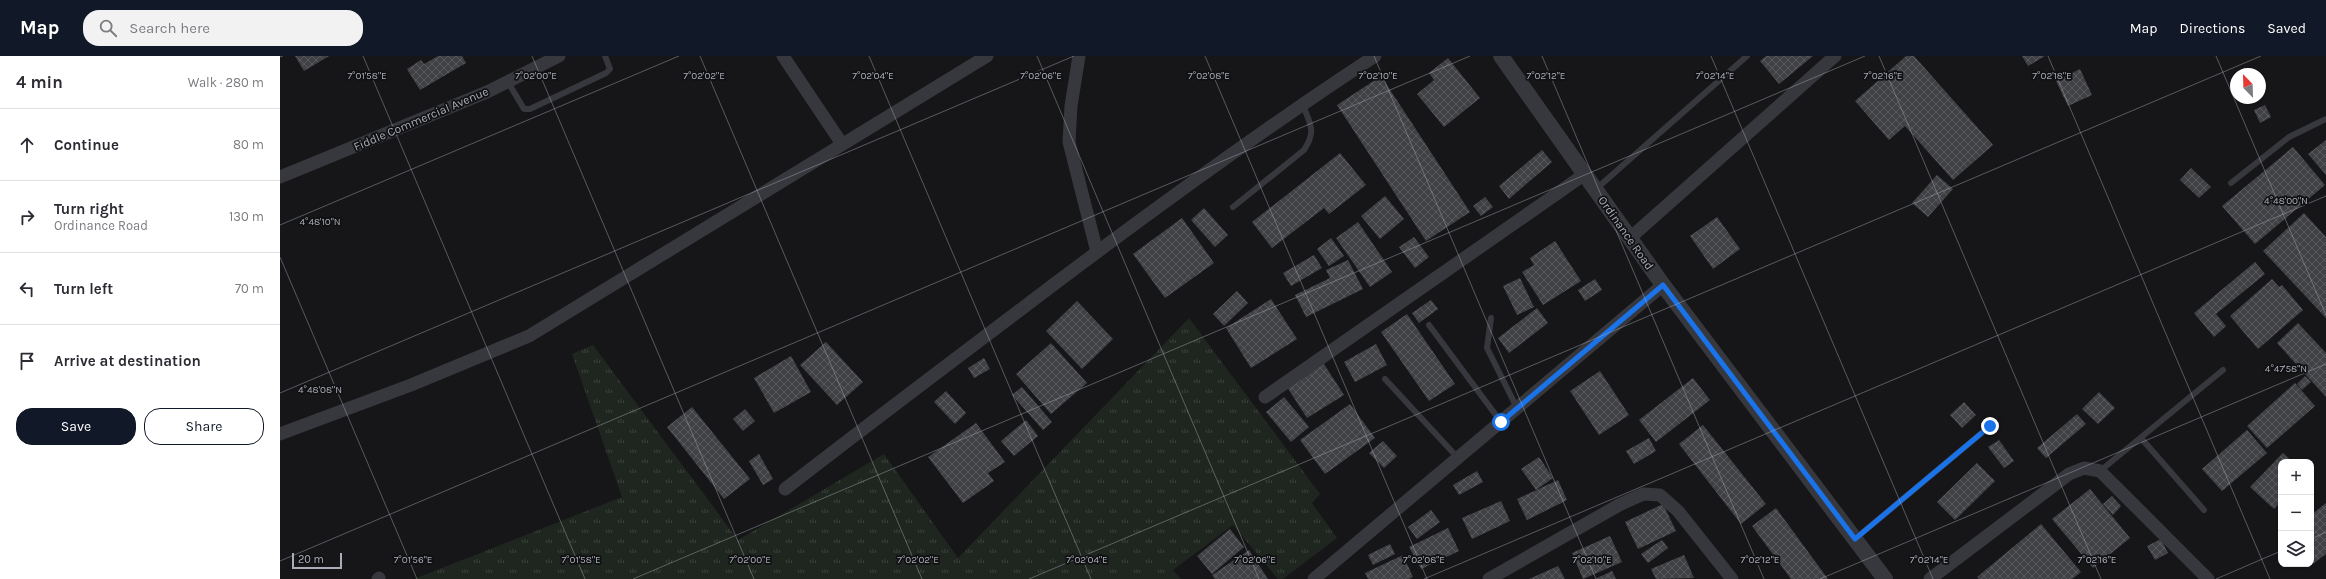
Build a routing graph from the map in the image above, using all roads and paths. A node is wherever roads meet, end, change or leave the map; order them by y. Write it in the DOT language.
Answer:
graph roads {
  1 [pos="559,56"];
  2 [pos="606,56"];
  3 [pos="783,56"];
  4 [pos="987,56"];
  5 [pos="1079,56"];
  6 [pos="1375,56"];
  7 [pos="1502,56"];
  8 [pos="1747,56"];
  9 [pos="1835,56"];
  10 [pos="508,82"];
  11 [pos="1302,103"];
  12 [pos="2326,120"];
  13 [pos="842,144"];
  14 [pos="1585,174"];
  15 [pos="280,177"];
  16 [pos="2230,183"];
  17 [pos="1596,189"];
  18 [pos="1233,207"];
  19 [pos="1630,238"];
  20 [pos="1097,252"];
  21 [pos="1663,285"];
  22 [pos="1491,318"];
  23 [pos="1429,324"];
  24 [pos="2223,370"];
  25 [pos="1385,379"];
  26 [pos="1265,397"];
  27 [pos="1517,408"];
  28 [pos="1501,422"];
  29 [pos="1990,426"];
  30 [pos="280,434"];
  31 [pos="2141,438"];
  32 [pos="1458,458"];
  33 [pos="2100,471"];
  34 [pos="785,489"];
  35 [pos="2204,510"];
  36 [pos="1855,539"];
  37 [pos="1314,579"];
  38 [pos="1489,579"];
  39 [pos="1732,579"];
  40 [pos="1885,579"];
  41 [pos="1930,579"];
  42 [pos="2208,579"];
  1 -- 10 [label="street, Fiddle Commercial Avenue"];
  2 -- 10 [label="lane"];
  3 -- 13 [label="street"];
  4 -- 13 [label="street"];
  5 -- 20 [label="street"];
  6 -- 11 [label="street"];
  7 -- 14 [label="street, Ordinance Road"];
  8 -- 17 [label="lane"];
  9 -- 19 [label="street"];
  10 -- 15 [label="street, Fiddle Commercial Avenue"];
  11 -- 18 [label="lane"];
  11 -- 20 [label="street"];
  12 -- 16 [label="lane"];
  13 -- 30 [label="street"];
  14 -- 17 [label="street, Ordinance Road"];
  14 -- 26 [label="street"];
  17 -- 19 [label="street, Ordinance Road"];
  19 -- 21 [label="street, Ordinance Road"];
  20 -- 34 [label="street"];
  21 -- 27 [label="street"];
  21 -- 36 [label="street, Ordinance Road"];
  22 -- 27 [label="lane"];
  23 -- 28 [label="lane"];
  24 -- 31 [label="lane"];
  25 -- 32 [label="lane"];
  27 -- 28 [label="street"];
  28 -- 32 [label="street"];
  29 -- 36 [label="lane"];
  31 -- 33 [label="lane"];
  31 -- 35 [label="lane"];
  32 -- 37 [label="street"];
  33 -- 41 [label="street"];
  33 -- 42 [label="street"];
  36 -- 40 [label="street, Ordinance Road"];
  38 -- 39 [label="street"];
}
